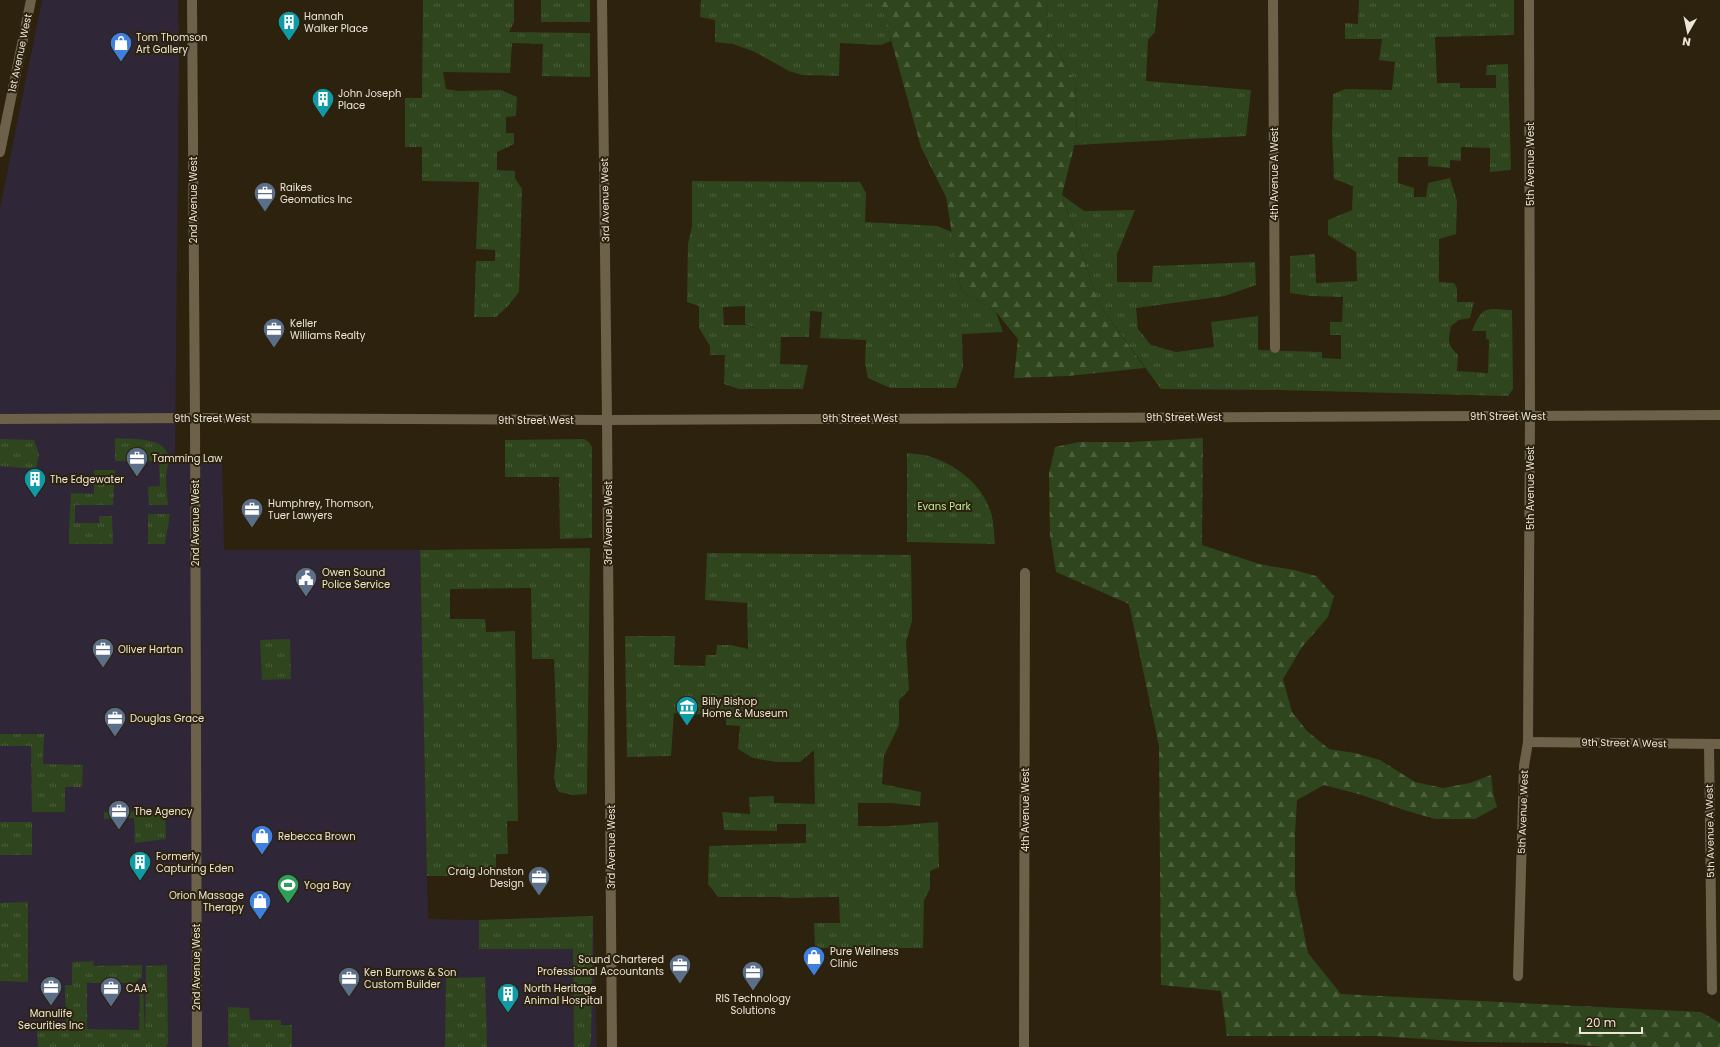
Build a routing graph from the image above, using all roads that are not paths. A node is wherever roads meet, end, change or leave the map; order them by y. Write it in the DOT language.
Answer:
graph roads {
  1 [pos="31,0"];
  2 [pos="192,0"];
  3 [pos="602,0"];
  4 [pos="1273,0"];
  5 [pos="1529,0"];
  6 [pos="0,152"];
  7 [pos="1275,348"];
  8 [pos="1530,415"];
  9 [pos="1720,415"];
  10 [pos="195,418"];
  11 [pos="0,419"];
  12 [pos="607,420"];
  13 [pos="1025,573"];
  14 [pos="1528,742"];
  15 [pos="1709,744"];
  16 [pos="1720,744"];
  17 [pos="1518,976"];
  18 [pos="1712,990"];
  19 [pos="197,1047"];
  20 [pos="612,1047"];
  21 [pos="1024,1047"];
  1 -- 6 [label="street, 1st Avenue West"];
  2 -- 10 [label="street, 2nd Avenue West"];
  3 -- 12 [label="street, 3rd Avenue West"];
  4 -- 7 [label="street, 4th Avenue A West"];
  5 -- 8 [label="street, 5th Avenue West"];
  8 -- 9 [label="street, 9th Street West"];
  8 -- 12 [label="street, 9th Street West"];
  8 -- 14 [label="street, 5th Avenue West"];
  10 -- 11 [label="street, 9th Street West"];
  10 -- 12 [label="street, 9th Street West"];
  10 -- 19 [label="street, 2nd Avenue West"];
  12 -- 20 [label="street, 3rd Avenue West"];
  13 -- 21 [label="street, 4th Avenue West"];
  14 -- 15 [label="street, 9th Street A West"];
  14 -- 17 [label="street, 5th Avenue West"];
  15 -- 16 [label="street, 9th Street A West"];
  15 -- 18 [label="street, 5th Avenue A West"];
}
